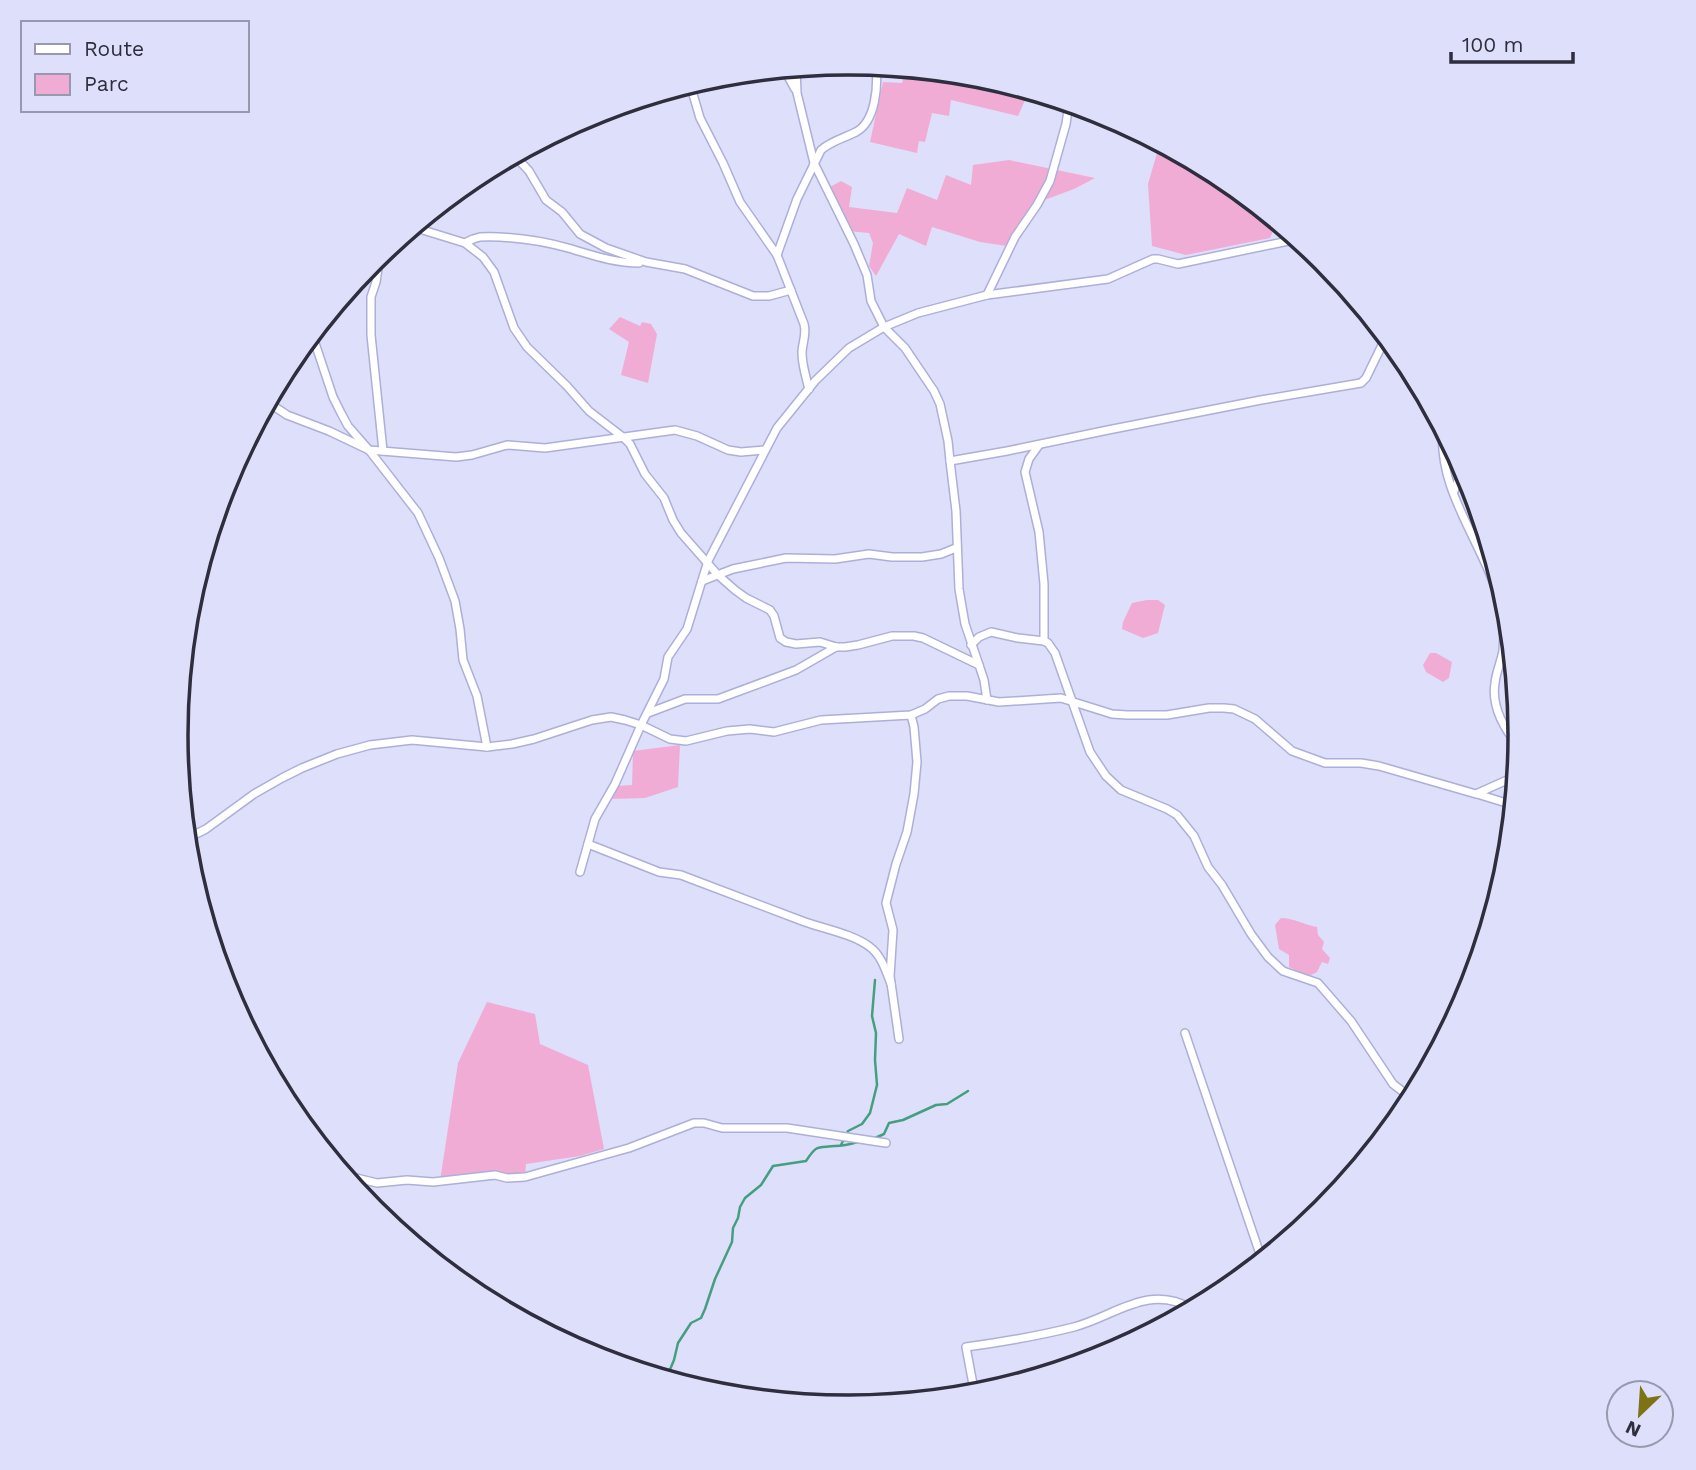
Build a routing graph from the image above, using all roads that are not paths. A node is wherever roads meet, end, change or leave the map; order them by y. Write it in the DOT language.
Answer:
graph roads {
  1 [pos="876,76"];
  2 [pos="789,78"];
  3 [pos="796,78"];
  4 [pos="797,93"];
  5 [pos="693,94"];
  6 [pos="1068,113"];
  7 [pos="522,162"];
  8 [pos="814,163"];
  9 [pos="423,230"];
  10 [pos="1286,242"];
  11 [pos="465,243"];
  12 [pos="777,255"];
  13 [pos="646,262"];
  14 [pos="377,272"];
  15 [pos="791,290"];
  16 [pos="987,295"];
  17 [pos="884,327"];
  18 [pos="316,345"];
  19 [pos="1381,347"];
  20 [pos="809,389"];
  21 [pos="276,407"];
  22 [pos="624,438"];
  23 [pos="1039,445"];
  24 [pos="1442,448"];
  25 [pos="369,450"];
  26 [pos="765,450"];
  27 [pos="383,451"];
  28 [pos="950,461"];
  29 [pos="1458,482"];
  30 [pos="1454,491"];
  31 [pos="957,548"];
  32 [pos="708,561"];
  33 [pos="1485,564"];
  34 [pos="718,575"];
  35 [pos="702,581"];
  36 [pos="1044,641"];
  37 [pos="971,645"];
  38 [pos="836,647"];
  39 [pos="1502,654"];
  40 [pos="979,666"];
  41 [pos="987,700"];
  42 [pos="1070,700"];
  43 [pos="648,713"];
  44 [pos="911,715"];
  45 [pos="641,725"];
  46 [pos="1508,730"];
  47 [pos="487,747"];
  48 [pos="1506,781"];
  49 [pos="1476,794"];
  50 [pos="1504,802"];
  51 [pos="196,834"];
  52 [pos="588,844"];
  53 [pos="580,872"];
  54 [pos="891,984"];
  55 [pos="1185,1032"];
  56 [pos="899,1040"];
  57 [pos="1403,1091"];
  58 [pos="886,1143"];
  59 [pos="360,1179"];
  60 [pos="1259,1251"];
  61 [pos="1181,1304"];
  62 [pos="973,1383"];
  1 -- 8 [label="street"];
  2 -- 4 [label="street"];
  3 -- 4 [label="street"];
  4 -- 8 [label="street"];
  5 -- 12 [label="street"];
  6 -- 16 [label="street"];
  7 -- 13 [label="street"];
  8 -- 12 [label="street"];
  8 -- 17 [label="street"];
  9 -- 11 [label="street"];
  10 -- 16 [label="street"];
  11 -- 13 [label="street"];
  11 -- 22 [label="street"];
  12 -- 15 [label="street"];
  13 -- 15 [label="street"];
  14 -- 27 [label="street"];
  15 -- 20 [label="street"];
  16 -- 17 [label="street"];
  17 -- 20 [label="street"];
  17 -- 28 [label="street"];
  18 -- 25 [label="street"];
  19 -- 23 [label="street"];
  20 -- 26 [label="street"];
  21 -- 25 [label="street"];
  22 -- 26 [label="street"];
  22 -- 27 [label="street"];
  22 -- 32 [label="street"];
  23 -- 28 [label="street"];
  23 -- 36 [label="street"];
  24 -- 30 [label="street"];
  25 -- 27 [label="street"];
  25 -- 47 [label="street"];
  26 -- 32 [label="street"];
  28 -- 31 [label="street"];
  29 -- 30 [label="street"];
  30 -- 33 [label="street"];
  31 -- 34 [label="street"];
  31 -- 37 [label="street"];
  32 -- 34 [label="street"];
  32 -- 35 [label="street"];
  34 -- 35 [label="street"];
  34 -- 38 [label="street"];
  35 -- 43 [label="street"];
  36 -- 37 [label="street"];
  36 -- 42 [label="street"];
  37 -- 40 [label="street"];
  38 -- 40 [label="street"];
  38 -- 43 [label="street"];
  39 -- 46 [label="street"];
  40 -- 41 [label="street"];
  41 -- 42 [label="street"];
  41 -- 44 [label="street"];
  42 -- 49 [label="street"];
  42 -- 57 [label="street"];
  43 -- 45 [label="street"];
  44 -- 45 [label="street"];
  44 -- 54 [label="street"];
  45 -- 47 [label="street"];
  45 -- 52 [label="street"];
  47 -- 51 [label="street"];
  48 -- 49 [label="street"];
  49 -- 50 [label="street"];
  52 -- 53 [label="street"];
  52 -- 54 [label="street"];
  54 -- 56 [label="street"];
  55 -- 60 [label="street"];
  58 -- 59 [label="street"];
  61 -- 62 [label="street"];
}
